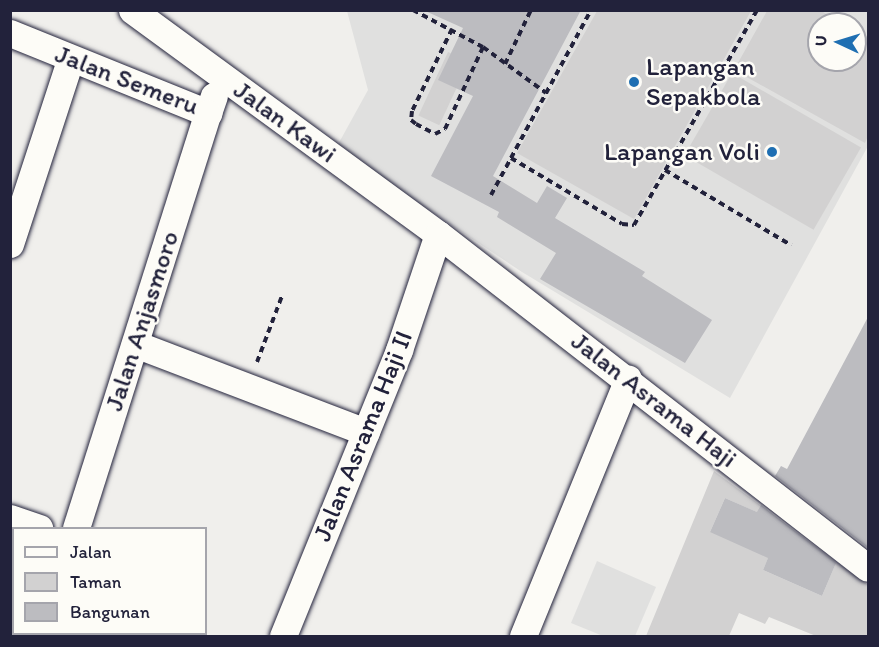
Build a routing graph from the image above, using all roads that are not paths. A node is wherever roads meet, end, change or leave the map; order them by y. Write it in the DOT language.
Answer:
graph roads {
  1 [pos="132,10"];
  2 [pos="10,33"];
  3 [pos="70,60"];
  4 [pos="221,75"];
  5 [pos="208,113"];
  6 [pos="438,234"];
  7 [pos="10,244"];
  8 [pos="135,344"];
  9 [pos="628,379"];
  10 [pos="366,432"];
  11 [pos="10,518"];
  12 [pos="36,527"];
  13 [pos="76,527"];
  14 [pos="868,568"];
  15 [pos="283,636"];
  16 [pos="523,636"];
  1 -- 4 [label="street, Jalan Kawi"];
  2 -- 3 [label="street, Jalan Semeru"];
  3 -- 5 [label="street, Jalan Semeru"];
  3 -- 7 [label="street"];
  4 -- 5 [label="street, Jalan Semeru"];
  4 -- 6 [label="street, Jalan Kawi"];
  5 -- 8 [label="street, Jalan Anjasmoro"];
  6 -- 9 [label="street, Jalan Asrama Haji"];
  6 -- 10 [label="street, Jalan Asrama Haji II"];
  8 -- 10 [label="street"];
  8 -- 13 [label="street, Jalan Anjasmoro"];
  9 -- 14 [label="street, Jalan Asrama Haji"];
  9 -- 16 [label="street"];
  10 -- 15 [label="street, Jalan Asrama Haji II"];
  11 -- 12 [label="street"];
}
